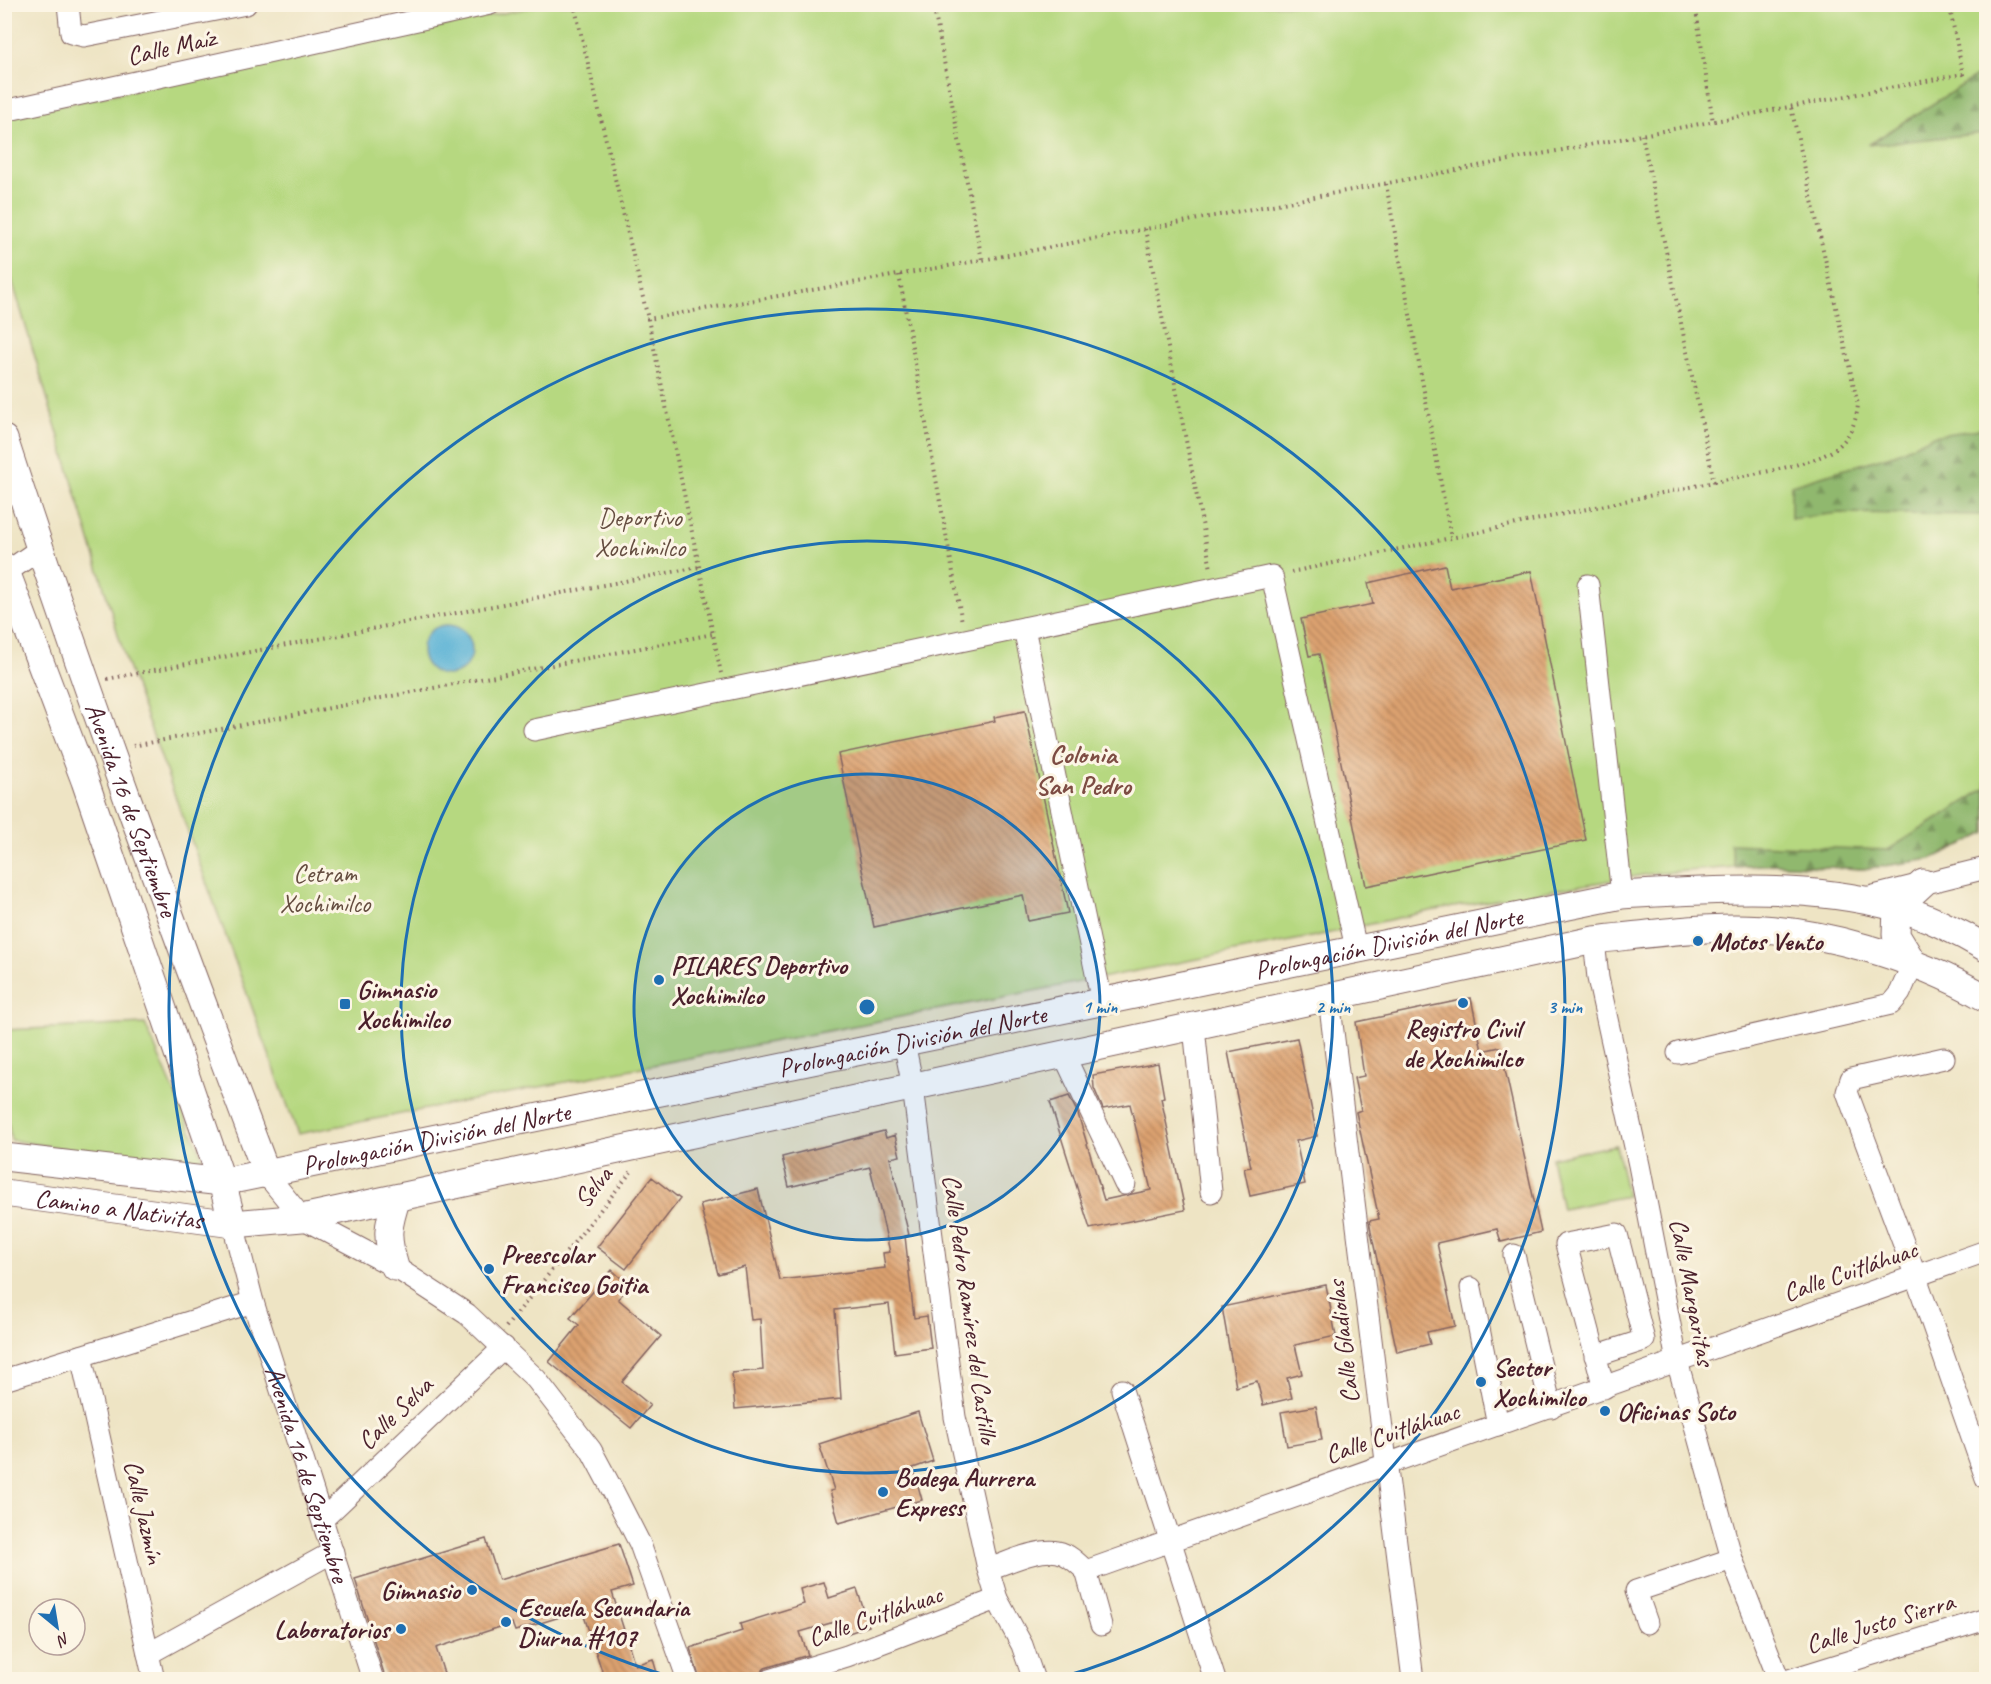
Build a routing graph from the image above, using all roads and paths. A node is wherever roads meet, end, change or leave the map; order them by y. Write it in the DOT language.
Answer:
graph roads {
  1 [pos="68,4"];
  2 [pos="246,4"];
  3 [pos="490,4"];
  4 [pos="574,4"];
  5 [pos="933,4"];
  6 [pos="1695,4"];
  7 [pos="1949,4"];
  8 [pos="436,10"];
  9 [pos="1791,107"];
  10 [pos="4,111"];
  11 [pos="1713,122"];
  12 [pos="1642,135"];
  13 [pos="1386,184"];
  14 [pos="1145,229"];
  15 [pos="982,260"];
  16 [pos="898,275"];
  17 [pos="648,319"];
  18 [pos="4,439"];
  19 [pos="1714,482"];
  20 [pos="1451,538"];
  21 [pos="40,549"];
  22 [pos="699,567"];
  23 [pos="5,571"];
  24 [pos="1272,576"];
  25 [pos="1588,585"];
  26 [pos="1215,588"];
  27 [pos="1024,628"];
  28 [pos="712,634"];
  29 [pos="965,641"];
  30 [pos="87,683"];
  31 [pos="724,691"];
  32 [pos="534,730"];
  33 [pos="115,761"];
  34 [pos="85,781"];
  35 [pos="1986,868"];
  36 [pos="1923,883"];
  37 [pos="1622,895"];
  38 [pos="1861,899"];
  39 [pos="166,904"];
  40 [pos="1897,907"];
  41 [pos="130,913"];
  42 [pos="1594,940"];
  43 [pos="1356,948"];
  44 [pos="1986,948"];
  45 [pos="1913,963"];
  46 [pos="1986,998"];
  47 [pos="1329,999"];
  48 [pos="1102,1002"];
  49 [pos="1020,1018"];
  50 [pos="1194,1028"];
  51 [pos="904,1042"];
  52 [pos="1678,1053"];
  53 [pos="1064,1055"];
  54 [pos="1944,1058"];
  55 [pos="1031,1062"];
  56 [pos="913,1087"];
  57 [pos="4,1157"];
  58 [pos="632,1170"];
  59 [pos="267,1175"];
  60 [pos="222,1182"];
  61 [pos="1125,1184"];
  62 [pos="1211,1192"];
  63 [pos="4,1193"];
  64 [pos="397,1198"];
  65 [pos="302,1218"];
  66 [pos="233,1224"];
  67 [pos="1986,1251"];
  68 [pos="1514,1255"];
  69 [pos="395,1267"];
  70 [pos="1916,1277"];
  71 [pos="1472,1288"];
  72 [pos="253,1302"];
  73 [pos="500,1343"];
  74 [pos="81,1356"];
  75 [pos="1595,1356"];
  76 [pos="1677,1361"];
  77 [pos="4,1380"];
  78 [pos="1604,1388"];
  79 [pos="1122,1390"];
  80 [pos="1551,1407"];
  81 [pos="1498,1425"];
  82 [pos="1385,1463"];
  83 [pos="1986,1478"];
  84 [pos="323,1519"];
  85 [pos="1170,1542"];
  86 [pos="333,1552"];
  87 [pos="1732,1559"];
  88 [pos="988,1569"];
  89 [pos="1086,1571"];
  90 [pos="997,1599"];
  91 [pos="1986,1619"];
  92 [pos="1647,1623"];
  93 [pos="1101,1625"];
  94 [pos="148,1654"];
  95 [pos="154,1680"];
  96 [pos="373,1680"];
  97 [pos="688,1680"];
  98 [pos="769,1680"];
  99 [pos="1034,1680"];
  100 [pos="1215,1680"];
  101 [pos="1413,1680"];
  102 [pos="1779,1680"];
  103 [pos="1789,1680"];
  1 -- 2 [label="street"];
  3 -- 8 [label="street, Calle Maíz"];
  4 -- 17 [label="path"];
  5 -- 15 [label="path"];
  6 -- 11 [label="path"];
  7 -- 9 [label="path"];
  8 -- 10 [label="street, Calle Maíz"];
  9 -- 11 [label="path"];
  9 -- 19 [label="path"];
  11 -- 12 [label="path"];
  12 -- 13 [label="path"];
  12 -- 19 [label="path"];
  13 -- 14 [label="path"];
  13 -- 20 [label="path"];
  14 -- 15 [label="path"];
  14 -- 26 [label="path"];
  15 -- 16 [label="path"];
  16 -- 17 [label="path"];
  16 -- 29 [label="path"];
  17 -- 22 [label="path"];
  18 -- 21 [label="main road, Avenida 16 de Septiembre"];
  19 -- 20 [label="path"];
  20 -- 24 [label="path"];
  21 -- 23 [label="street"];
  21 -- 30 [label="main road, Avenida 16 de Septiembre"];
  22 -- 28 [label="path"];
  22 -- 30 [label="path"];
  23 -- 34 [label="main road, Avenida 16 de Septiembre"];
  24 -- 26 [label="street"];
  24 -- 43 [label="street"];
  25 -- 37 [label="street"];
  26 -- 27 [label="street"];
  27 -- 29 [label="street"];
  27 -- 48 [label="street"];
  28 -- 31 [label="path"];
  28 -- 33 [label="path"];
  29 -- 31 [label="street"];
  30 -- 33 [label="main road, Avenida 16 de Septiembre"];
  31 -- 32 [label="street"];
  33 -- 34 [label="main road"];
  33 -- 39 [label="main road, Avenida 16 de Septiembre"];
  34 -- 41 [label="main road, Avenida 16 de Septiembre"];
  35 -- 36 [label="street"];
  36 -- 38 [label="street"];
  36 -- 40 [label="main road"];
  37 -- 38 [label="main road, Prolongación División del Norte"];
  37 -- 43 [label="main road, Prolongación División del Norte"];
  38 -- 40 [label="main road, Prolongación División del Norte"];
  39 -- 41 [label="main road"];
  39 -- 59 [label="main road, Avenida 16 de Septiembre"];
  40 -- 44 [label="main road, Prolongación División del Norte"];
  40 -- 45 [label="main road"];
  41 -- 60 [label="main road, Avenida 16 de Septiembre"];
  42 -- 45 [label="main road, Prolongación División del Norte"];
  42 -- 47 [label="main road, Prolongación División del Norte"];
  42 -- 76 [label="street, Calle Margaritas"];
  43 -- 48 [label="main road, Prolongación División del Norte"];
  45 -- 46 [label="main road, Prolongación División del Norte"];
  45 -- 52 [label="street"];
  47 -- 50 [label="main road, Prolongación División del Norte"];
  47 -- 82 [label="street, Calle Gladiolas"];
  48 -- 49 [label="main road, Prolongación División del Norte"];
  49 -- 51 [label="main road, Prolongación División del Norte"];
  49 -- 55 [label="main road"];
  50 -- 53 [label="main road, Prolongación División del Norte"];
  50 -- 62 [label="street"];
  51 -- 56 [label="street, Calle Pedro Ramírez del Castillo"];
  51 -- 59 [label="main road, Prolongación División del Norte"];
  53 -- 55 [label="main road, Prolongación División del Norte"];
  53 -- 61 [label="street"];
  54 -- 70 [label="street"];
  55 -- 56 [label="main road, Prolongación División del Norte"];
  56 -- 64 [label="main road, Prolongación División del Norte"];
  56 -- 88 [label="street, Calle Pedro Ramírez del Castillo"];
  57 -- 60 [label="main road, Camino a Nativitas"];
  58 -- 73 [label="path, Selva"];
  59 -- 60 [label="main road, Prolongación División del Norte"];
  59 -- 65 [label="street"];
  60 -- 66 [label="main road, Avenida 16 de Septiembre"];
  63 -- 66 [label="main road, Camino a Nativitas"];
  64 -- 65 [label="main road, Prolongación División del Norte"];
  64 -- 69 [label="main road"];
  65 -- 66 [label="main road, Prolongación División del Norte"];
  65 -- 69 [label="street"];
  66 -- 72 [label="street, Avenida 16 de Septiembre"];
  67 -- 70 [label="street, Calle Cuitláhuac"];
  68 -- 80 [label="street"];
  69 -- 73 [label="street"];
  70 -- 76 [label="street, Calle Cuitláhuac"];
  70 -- 83 [label="street"];
  71 -- 81 [label="street"];
  72 -- 74 [label="street"];
  72 -- 84 [label="street, Avenida 16 de Septiembre"];
  73 -- 84 [label="street, Calle Selva"];
  73 -- 97 [label="street"];
  74 -- 77 [label="street"];
  74 -- 94 [label="street, Calle Jazmín"];
  75 -- 75 [label="street"];
  75 -- 78 [label="street"];
  76 -- 78 [label="street, Calle Cuitláhuac"];
  76 -- 87 [label="street, Calle Margaritas"];
  78 -- 80 [label="street, Calle Cuitláhuac"];
  79 -- 85 [label="street"];
  80 -- 81 [label="street, Calle Cuitláhuac"];
  81 -- 82 [label="street, Calle Cuitláhuac"];
  82 -- 85 [label="street, Calle Cuitláhuac"];
  82 -- 101 [label="street, Calle Gladiolas"];
  84 -- 86 [label="street, Avenida 16 de Septiembre"];
  85 -- 89 [label="street, Calle Cuitláhuac"];
  85 -- 100 [label="street"];
  86 -- 94 [label="street"];
  86 -- 96 [label="street, Avenida 16 de Septiembre"];
  87 -- 92 [label="street"];
  87 -- 102 [label="street, Calle Margaritas"];
  88 -- 89 [label="street"];
  88 -- 90 [label="street, Calle Pedro Ramírez del Castillo"];
  89 -- 93 [label="street"];
  90 -- 98 [label="street, Calle Cuitláhuac"];
  90 -- 99 [label="street, Calle Pedro Ramírez del Castillo"];
  91 -- 103 [label="street, Calle Justo Sierra"];
  94 -- 95 [label="street, Calle Jazmín"];
}
